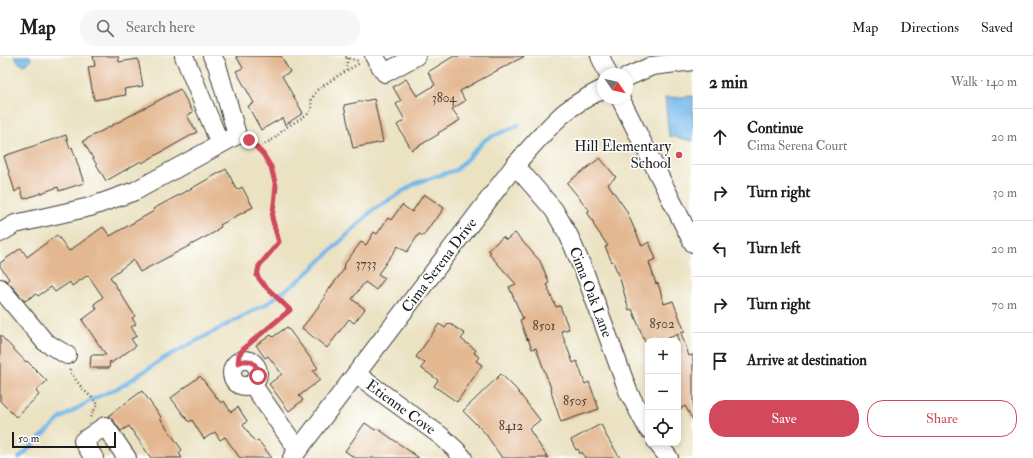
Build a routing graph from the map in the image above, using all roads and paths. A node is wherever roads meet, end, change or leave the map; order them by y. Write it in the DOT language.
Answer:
graph roads {
  1 [pos="212,56"];
  2 [pos="374,56"];
  3 [pos="416,56"];
  4 [pos="600,56"];
  5 [pos="189,57"];
  6 [pos="347,57"];
  7 [pos="693,61"];
  8 [pos="605,68"];
  9 [pos="347,71"];
  10 [pos="633,74"];
  11 [pos="597,92"];
  12 [pos="623,104"];
  13 [pos="237,135"];
  14 [pos="220,144"];
  15 [pos="258,148"];
  16 [pos="515,165"];
  17 [pos="0,233"];
  18 [pos="693,243"];
  19 [pos="0,288"];
  20 [pos="66,355"];
  21 [pos="238,363"];
  22 [pos="356,374"];
  23 [pos="86,423"];
  24 [pos="645,423"];
  25 [pos="659,446"];
  26 [pos="295,454"];
  27 [pos="94,458"];
  28 [pos="127,458"];
  29 [pos="463,458"];
  30 [pos="669,458"];
  1 -- 13 [label="street"];
  2 -- 3 [label="street"];
  4 -- 8 [label="street"];
  5 -- 14 [label="street"];
  6 -- 9 [label="path"];
  6 -- 9 [label="path"];
  7 -- 10 [label="street"];
  9 -- 15 [label="path"];
  11 -- 16 [label="street, Cima Serena Drive"];
  12 -- 18 [label="street"];
  13 -- 14 [label="street"];
  13 -- 15 [label="path"];
  14 -- 17 [label="street"];
  15 -- 21 [label="path"];
  16 -- 22 [label="street, Cima Serena Drive"];
  16 -- 24 [label="street, Cima Oak Lane"];
  19 -- 20 [label="street"];
  20 -- 23 [label="path"];
  21 -- 26 [label="street"];
  22 -- 26 [label="street, Cima Serena Drive"];
  22 -- 29 [label="street, Etienne Cove"];
  25 -- 30 [label="street"];
  27 -- 28 [label="street"];
}
